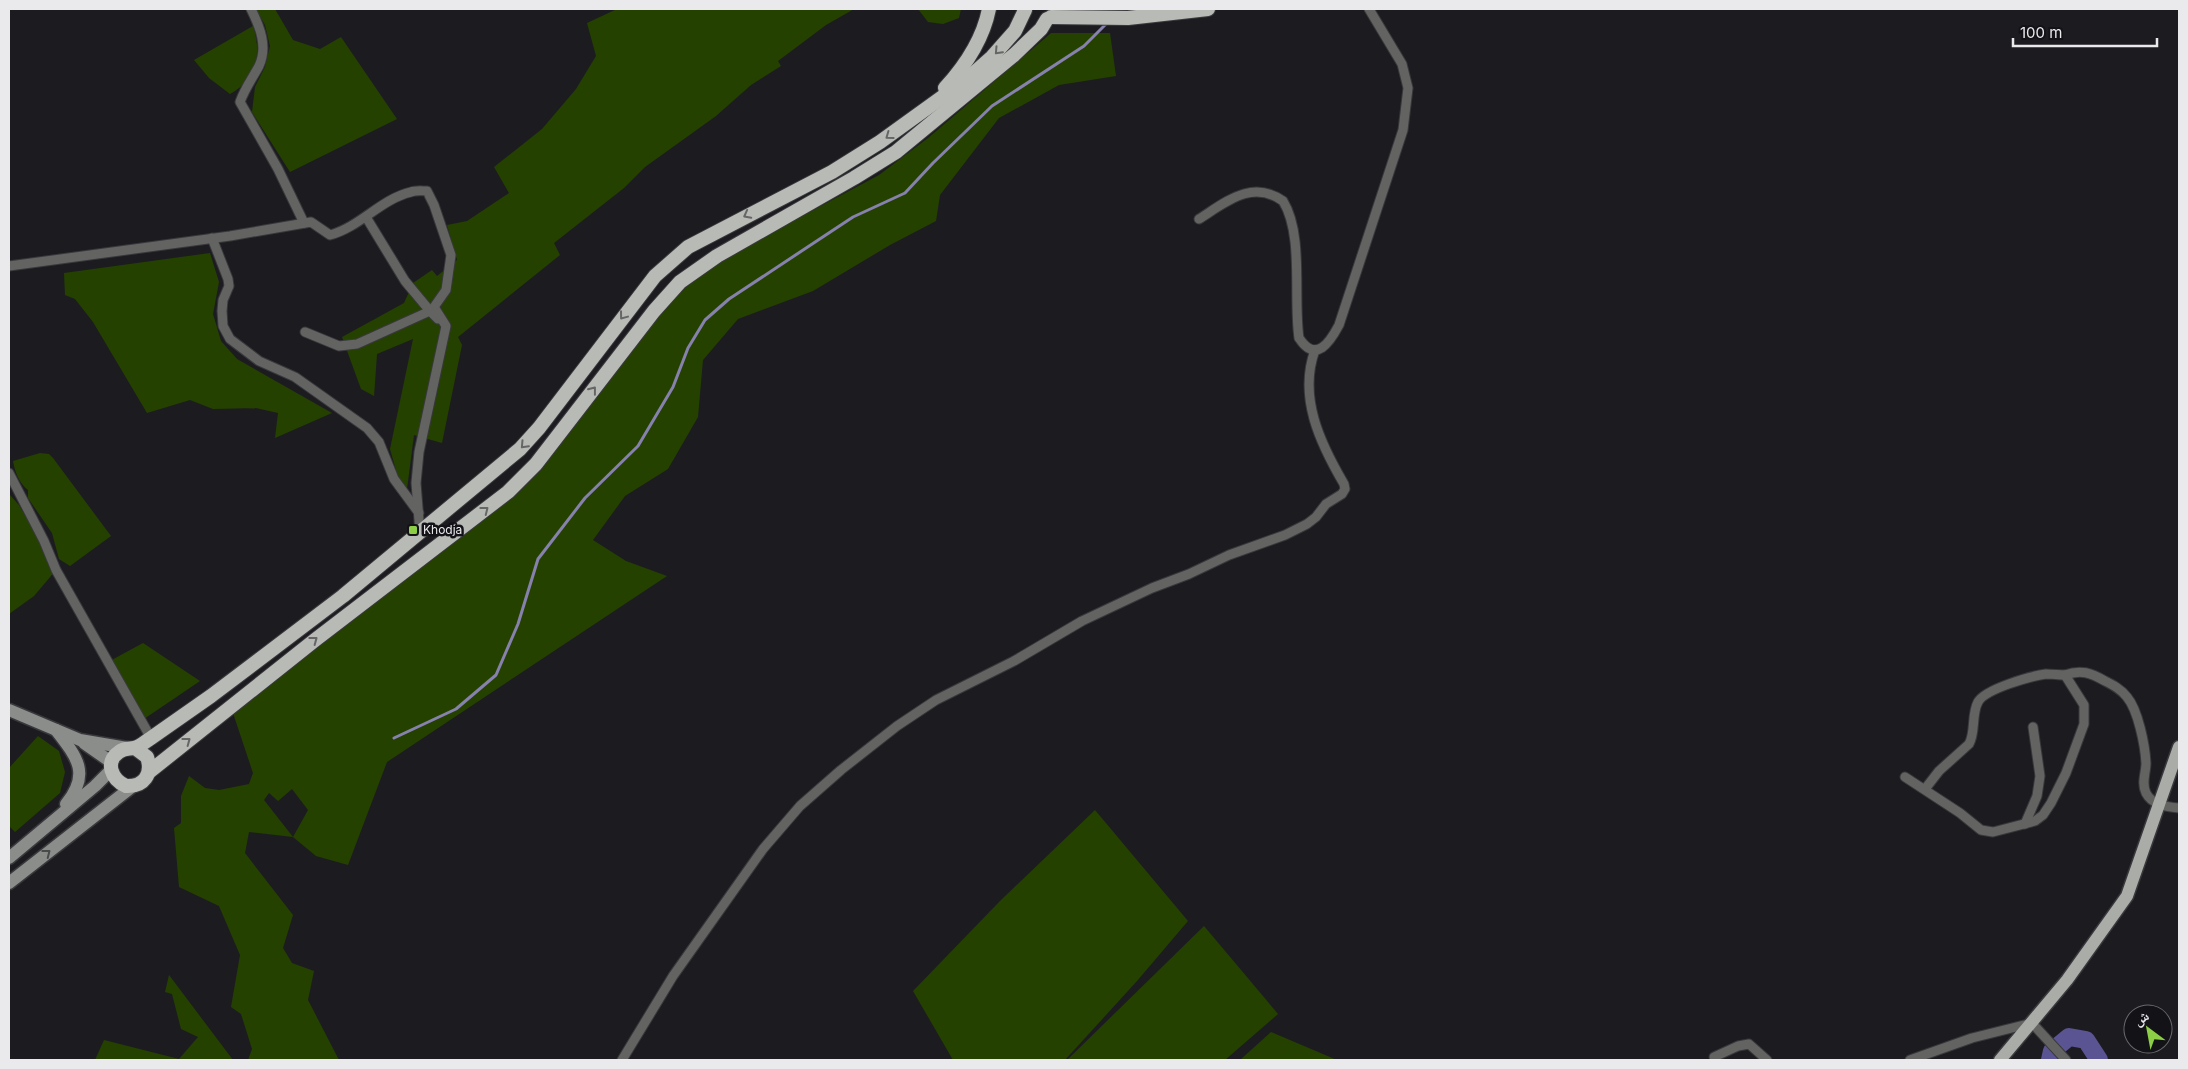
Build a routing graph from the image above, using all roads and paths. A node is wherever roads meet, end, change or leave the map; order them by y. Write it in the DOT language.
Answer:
graph roads {
  1 [pos="252,9"];
  2 [pos="989,9"];
  3 [pos="1024,9"];
  4 [pos="1208,9"];
  5 [pos="1369,9"];
  6 [pos="1099,12"];
  7 [pos="1123,13"];
  8 [pos="1052,15"];
  9 [pos="928,107"];
  10 [pos="366,217"];
  11 [pos="1199,219"];
  12 [pos="304,223"];
  13 [pos="212,238"];
  14 [pos="9,266"];
  15 [pos="430,311"];
  16 [pos="446,326"];
  17 [pos="305,332"];
  18 [pos="1315,350"];
  19 [pos="9,473"];
  20 [pos="420,515"];
  21 [pos="420,532"];
  22 [pos="2065,675"];
  23 [pos="9,710"];
  24 [pos="2033,727"];
  25 [pos="56,730"];
  26 [pos="151,738"];
  27 [pos="80,740"];
  28 [pos="2179,747"];
  29 [pos="131,748"];
  30 [pos="111,766"];
  31 [pos="149,772"];
  32 [pos="1905,777"];
  33 [pos="133,786"];
  34 [pos="1925,789"];
  35 [pos="2158,805"];
  36 [pos="2179,808"];
  37 [pos="2024,824"];
  38 [pos="47,827"];
  39 [pos="9,858"];
  40 [pos="9,883"];
  41 [pos="2032,1023"];
  42 [pos="1714,1057"];
  43 [pos="622,1060"];
  44 [pos="1767,1060"];
  45 [pos="1910,1060"];
  46 [pos="2000,1060"];
  47 [pos="2066,1060"];
  1 -- 12 [label="street"];
  2 -- 9 [label="highway"];
  3 -- 8 [label="highway"];
  3 -- 9 [label="highway, one-way"];
  4 -- 7 [label="highway"];
  5 -- 18 [label="street"];
  6 -- 7 [label="highway"];
  6 -- 8 [label="highway"];
  31 -- 8 [label="highway, one-way"];
  9 -- 21 [label="highway, one-way"];
  10 -- 12 [label="street"];
  10 -- 15 [label="street"];
  10 -- 16 [label="street"];
  11 -- 18 [label="street"];
  12 -- 13 [label="street"];
  13 -- 14 [label="street"];
  13 -- 20 [label="street"];
  15 -- 16 [label="street"];
  15 -- 17 [label="street"];
  16 -- 20 [label="street"];
  18 -- 43 [label="street"];
  19 -- 26 [label="street"];
  20 -- 21 [label="street"];
  21 -- 26 [label="highway"];
  22 -- 34 [label="street"];
  22 -- 35 [label="street"];
  22 -- 37 [label="street"];
  23 -- 25 [label="main road"];
  24 -- 37 [label="street"];
  25 -- 27 [label="main road"];
  25 -- 38 [label="main road"];
  26 -- 29 [label="highway"];
  27 -- 29 [label="main road"];
  27 -- 30 [label="main road"];
  28 -- 35 [label="main road"];
  29 -- 30 [label="highway"];
  29 -- 31 [label="highway"];
  30 -- 33 [label="highway"];
  30 -- 38 [label="main road"];
  31 -- 33 [label="highway"];
  32 -- 34 [label="street"];
  40 -- 33 [label="main road, one-way"];
  34 -- 37 [label="street"];
  35 -- 36 [label="street"];
  35 -- 41 [label="main road"];
  38 -- 39 [label="main road"];
  41 -- 45 [label="street"];
  41 -- 46 [label="main road"];
  41 -- 47 [label="street"];
  42 -- 44 [label="street"];
}
